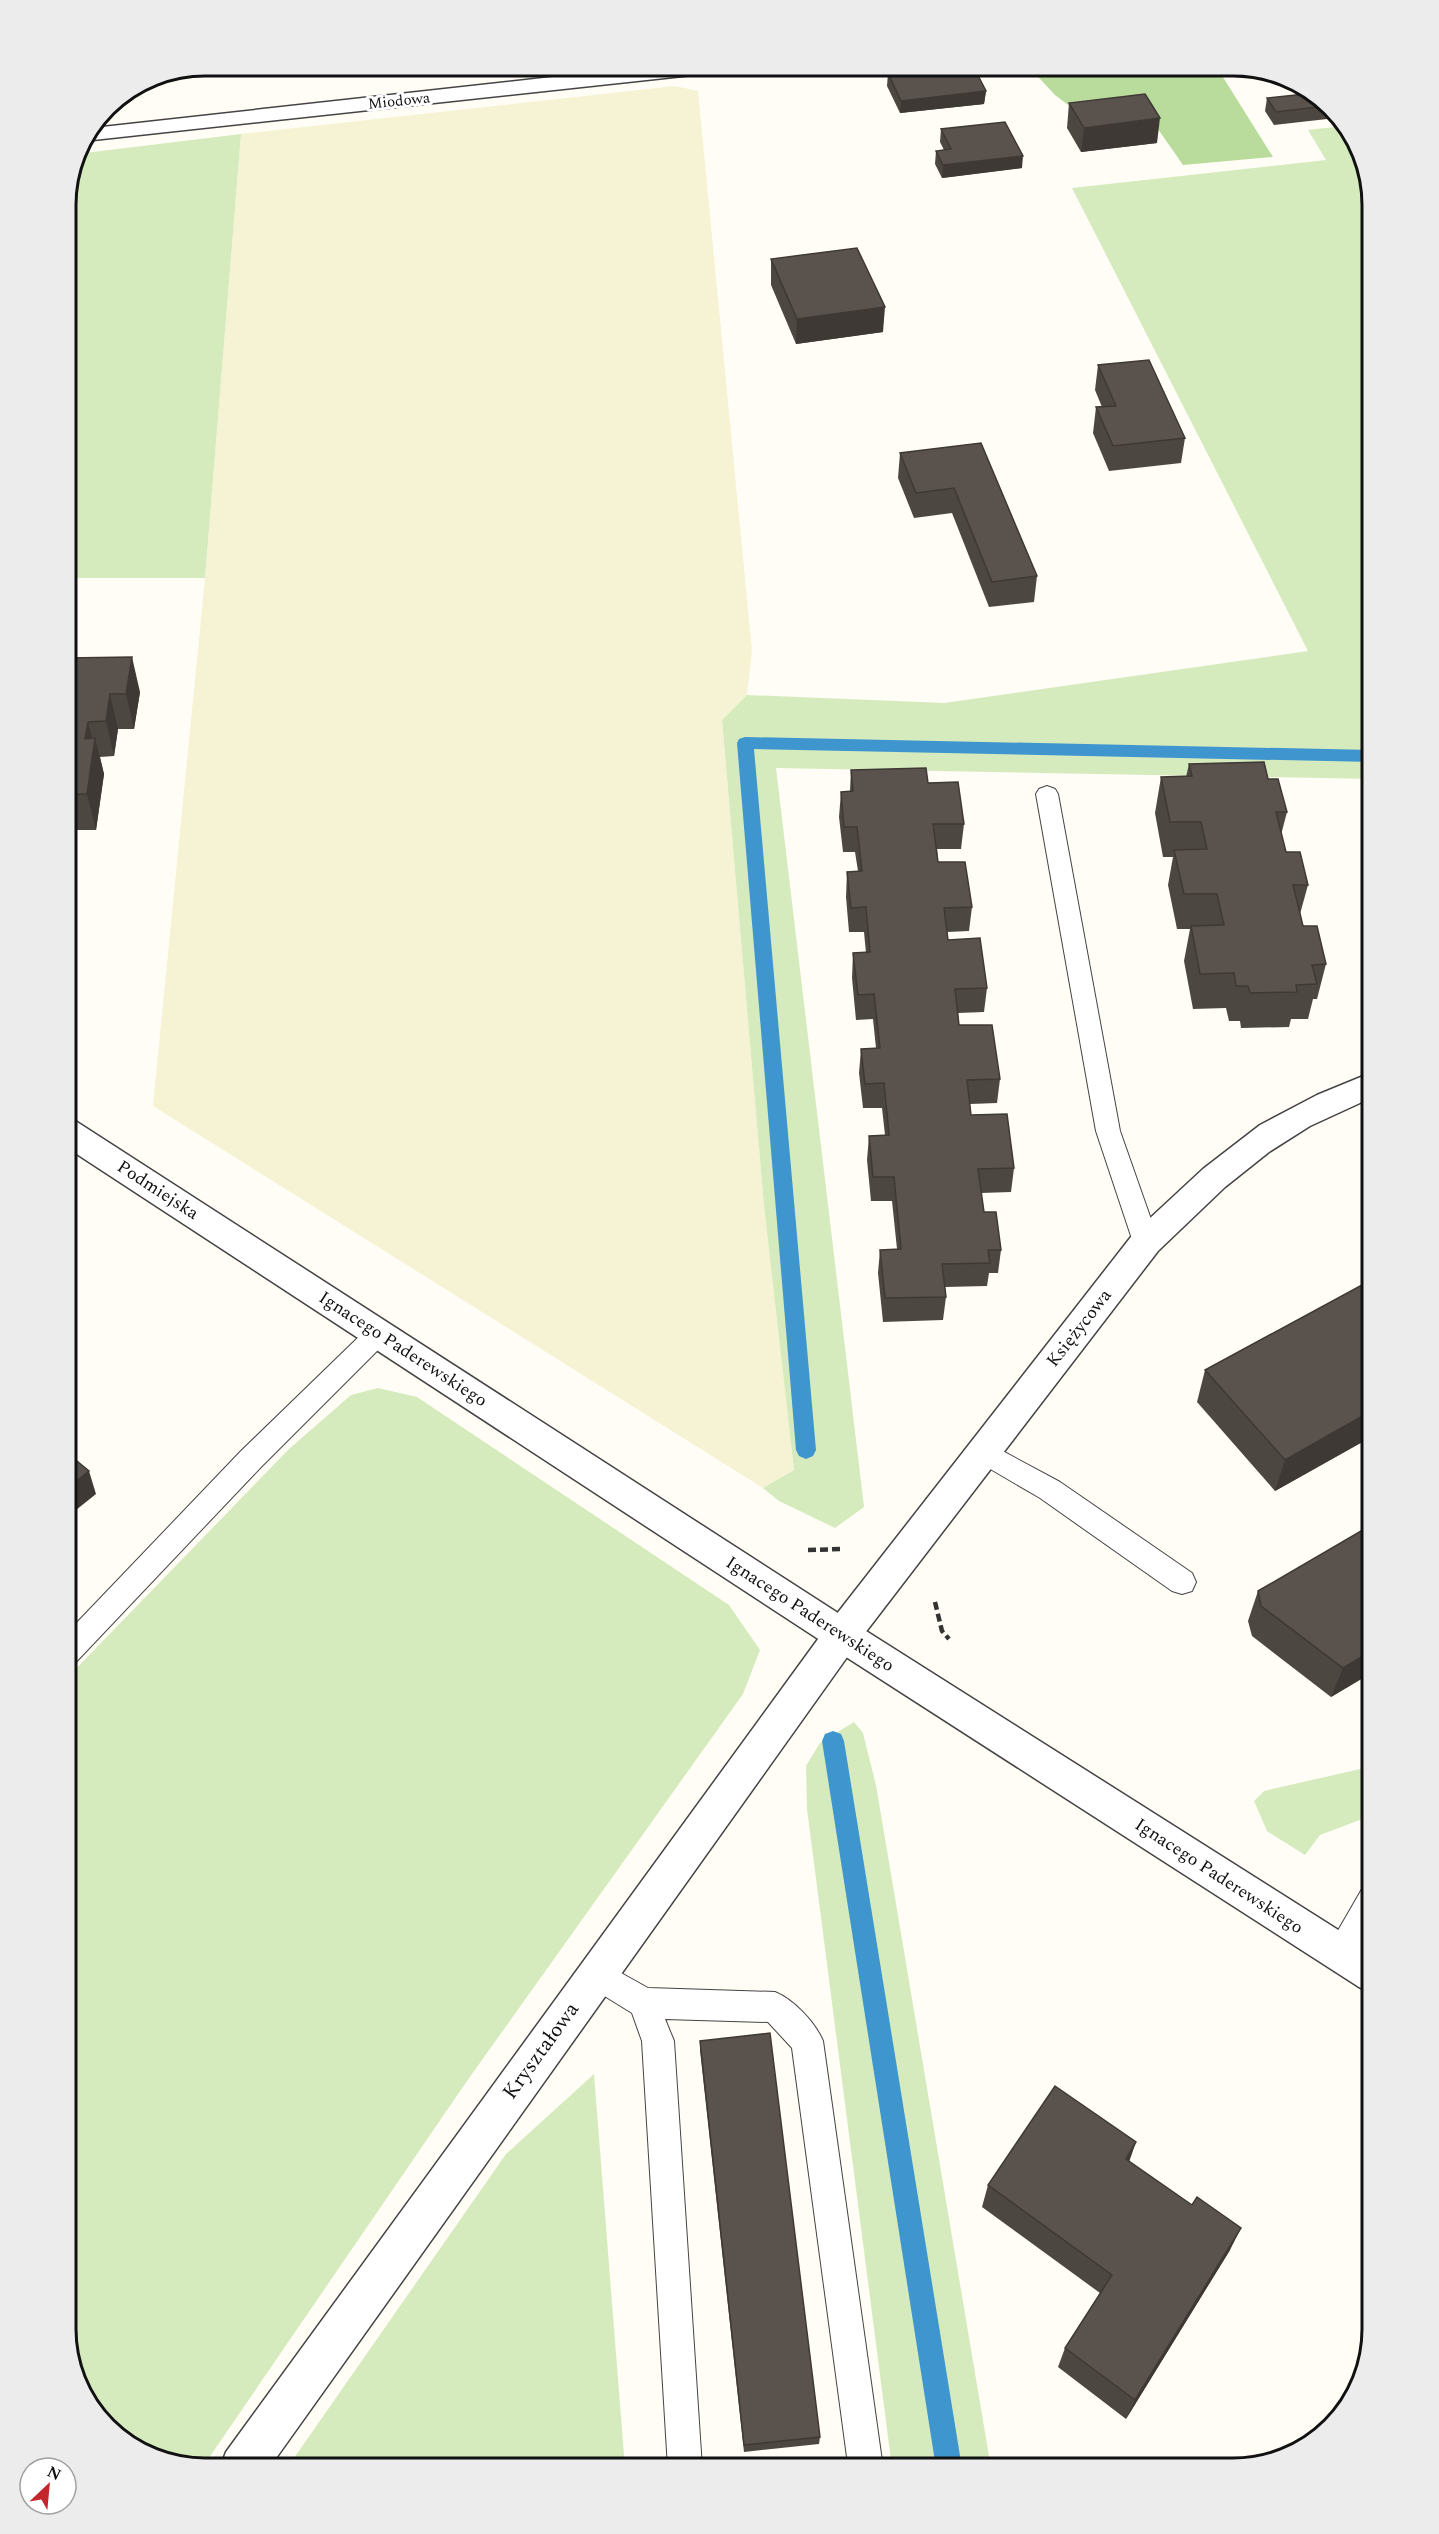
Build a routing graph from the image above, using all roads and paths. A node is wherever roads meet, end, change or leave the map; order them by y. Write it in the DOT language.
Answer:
graph roads {
  1 [pos="617,76"];
  2 [pos="98,134"];
  3 [pos="1047,794"];
  4 [pos="1362,1089"];
  5 [pos="77,1138"];
  6 [pos="1146,1242"];
  7 [pos="250,1249"];
  8 [pos="379,1333"];
  9 [pos="984,1452"];
  10 [pos="1182,1582"];
  11 [pos="842,1635"];
  12 [pos="76,1642"];
  13 [pos="1362,1917"];
  14 [pos="1340,1953"];
  15 [pos="1362,1967"];
  16 [pos="596,1974"];
  17 [pos="644,2003"];
  18 [pos="250,2457"];
  19 [pos="684,2457"];
  20 [pos="865,2458"];
  1 -- 2 [label="street, Miodowa"];
  3 -- 6 [label="lane"];
  4 -- 6 [label="street, Księżycowa"];
  5 -- 7 [label="street, Podmiejska"];
  6 -- 9 [label="street, Księżycowa"];
  7 -- 8 [label="street, Ignacego Paderewskiego"];
  8 -- 11 [label="street, Ignacego Paderewskiego"];
  8 -- 12 [label="lane"];
  9 -- 10 [label="lane"];
  9 -- 11 [label="street, Księżycowa"];
  11 -- 14 [label="street, Ignacego Paderewskiego"];
  11 -- 16 [label="street, Kryształowa"];
  13 -- 14 [label="lane"];
  14 -- 15 [label="street, Ignacego Paderewskiego"];
  16 -- 17 [label="lane"];
  16 -- 18 [label="street, Kryształowa"];
  17 -- 19 [label="lane"];
  17 -- 20 [label="lane"];
}
